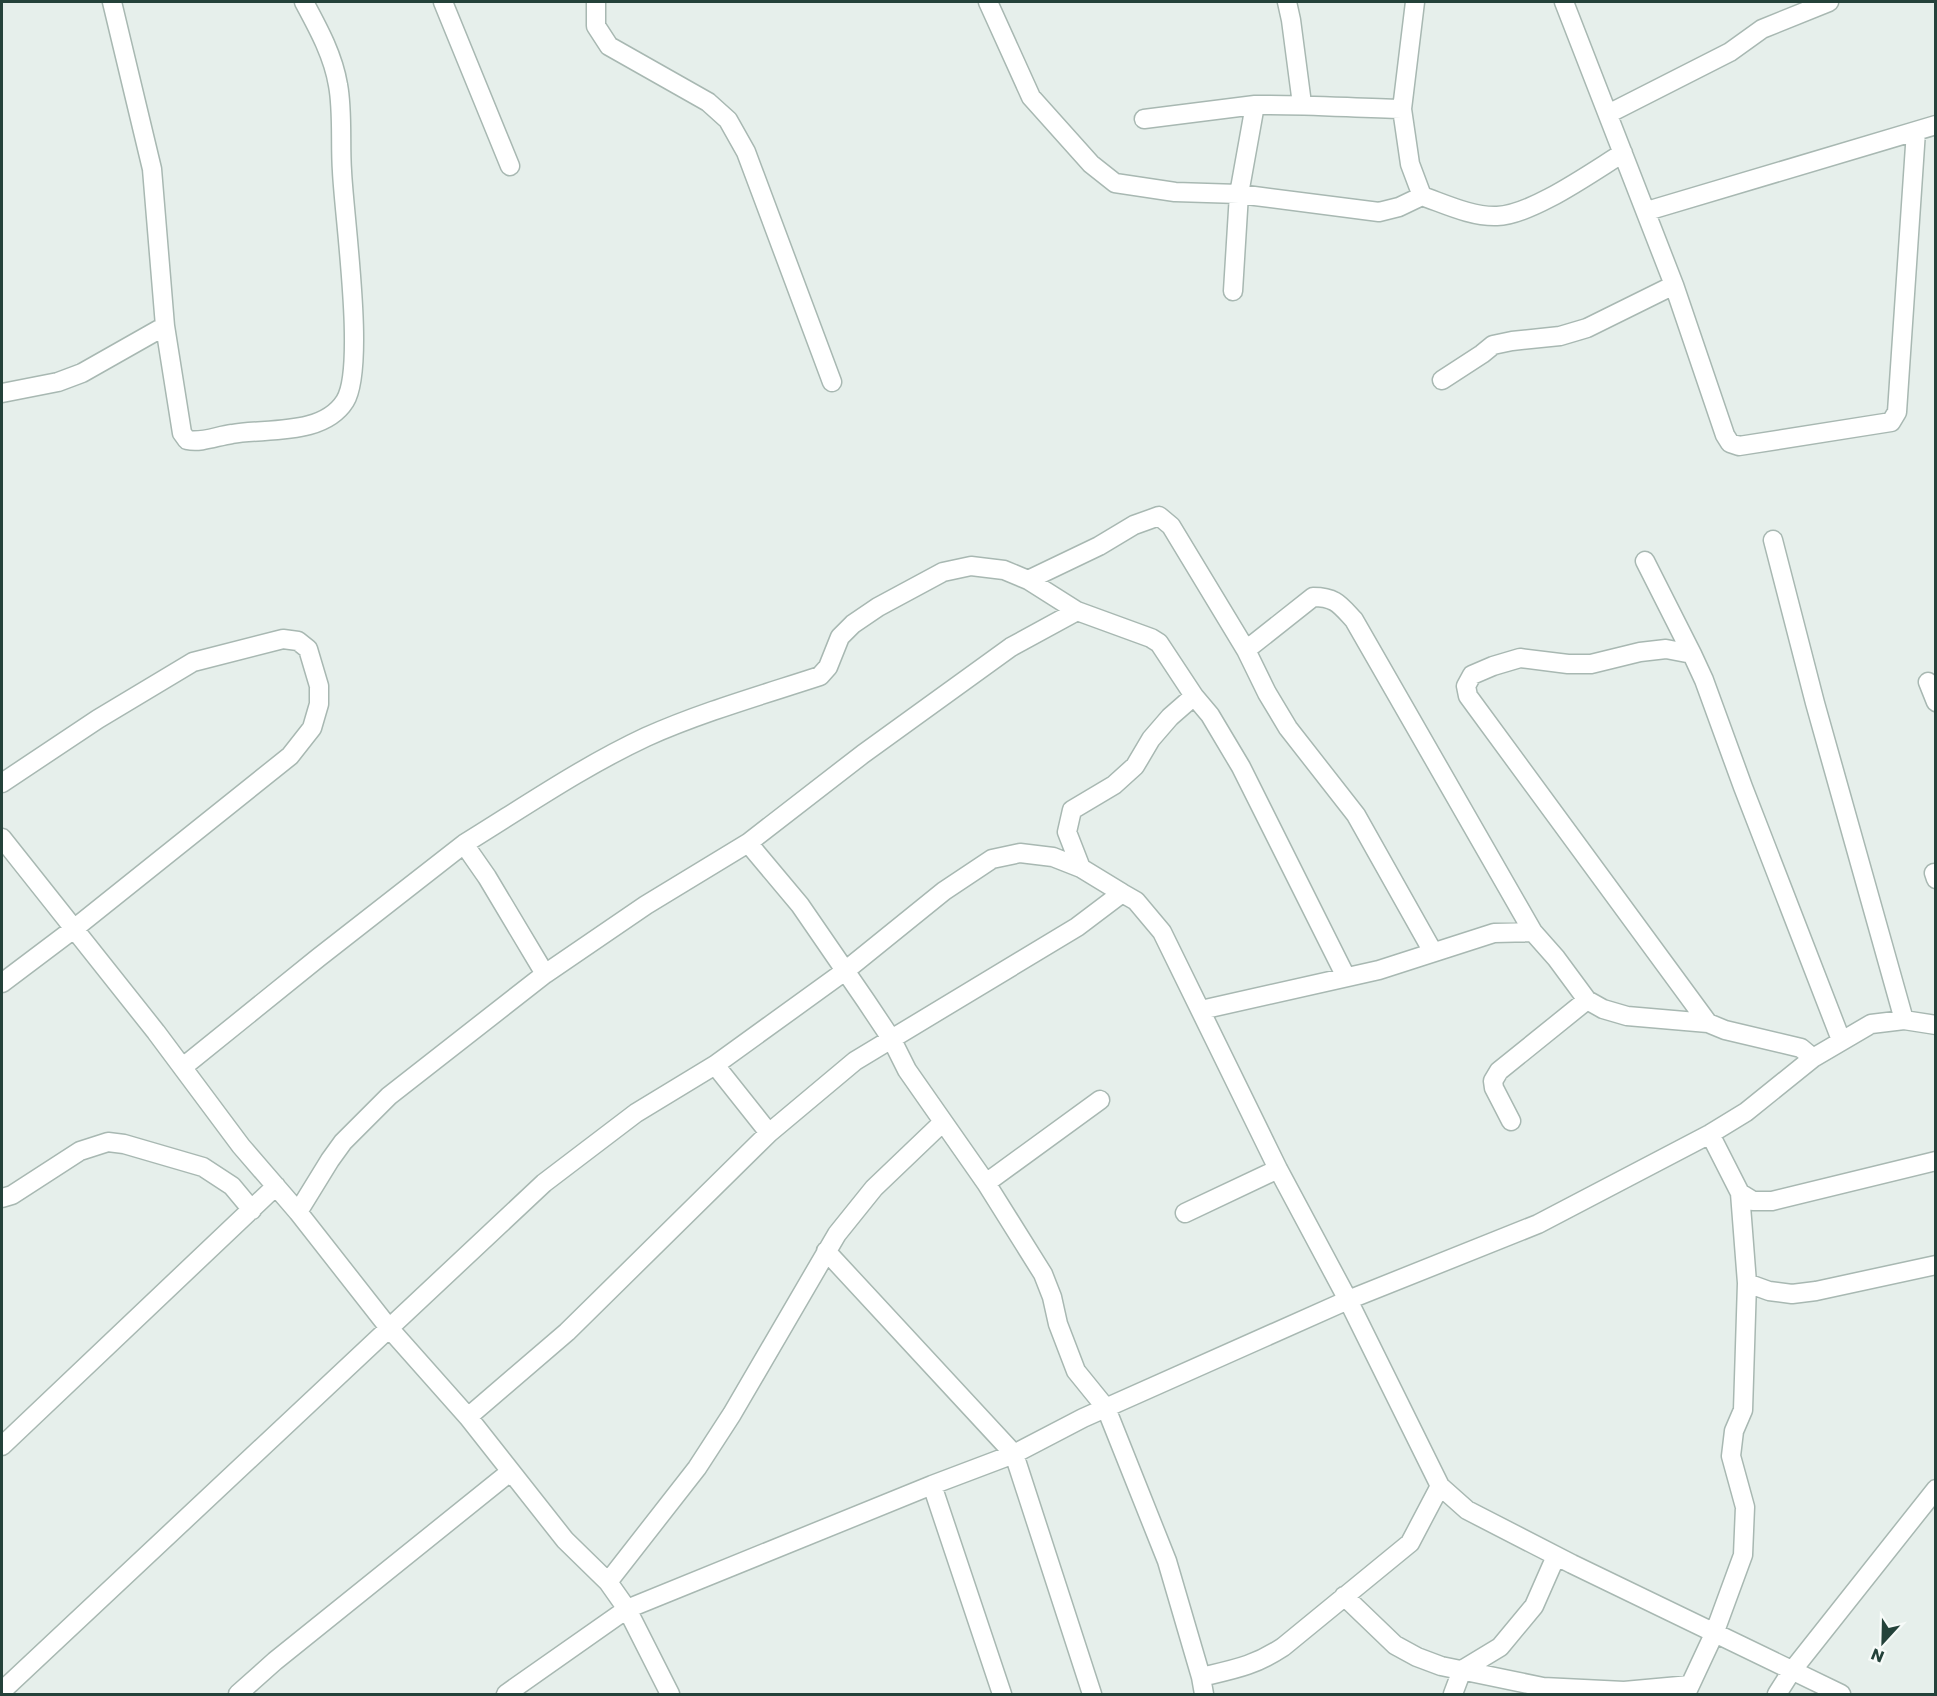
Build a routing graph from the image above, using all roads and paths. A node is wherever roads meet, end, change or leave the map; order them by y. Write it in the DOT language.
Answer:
graph roads {
  1 [pos="112,2"];
  2 [pos="304,2"];
  3 [pos="443,2"];
  4 [pos="596,2"];
  5 [pos="988,2"];
  6 [pos="1287,2"];
  7 [pos="1415,2"];
  8 [pos="1564,2"];
  9 [pos="1829,2"];
  10 [pos="1302,104"];
  11 [pos="1255,105"];
  12 [pos="1402,109"];
  13 [pos="1608,114"];
  14 [pos="1144,119"];
  15 [pos="1935,124"];
  16 [pos="1916,131"];
  17 [pos="1623,153"];
  18 [pos="510,166"];
  19 [pos="1239,194"];
  20 [pos="1422,196"];
  21 [pos="1647,211"];
  22 [pos="1674,285"];
  23 [pos="1233,291"];
  24 [pos="165,326"];
  25 [pos="1442,380"];
  26 [pos="832,382"];
  27 [pos="2,393"];
  28 [pos="1773,540"];
  29 [pos="1645,561"];
  30 [pos="1028,580"];
  31 [pos="1077,610"];
  32 [pos="1246,650"];
  33 [pos="1692,654"];
  34 [pos="1928,682"];
  35 [pos="1194,696"];
  36 [pos="1935,702"];
  37 [pos="2,783"];
  38 [pos="2,838"];
  39 [pos="748,843"];
  40 [pos="464,844"];
  41 [pos="1081,868"];
  42 [pos="1122,893"];
  43 [pos="75,928"];
  44 [pos="1533,932"];
  45 [pos="1433,952"];
  46 [pos="845,971"];
  47 [pos="545,974"];
  48 [pos="1346,977"];
  49 [pos="2,983"];
  50 [pos="1587,1000"];
  51 [pos="1201,1011"];
  52 [pos="1904,1020"];
  53 [pos="1708,1023"];
  54 [pos="1935,1025"];
  55 [pos="892,1040"];
  56 [pos="1842,1040"];
  57 [pos="1813,1058"];
  58 [pos="715,1065"];
  59 [pos="183,1067"];
  60 [pos="1100,1100"];
  61 [pos="1512,1121"];
  62 [pos="942,1123"];
  63 [pos="769,1133"];
  64 [pos="1710,1134"];
  65 [pos="1935,1161"];
  66 [pos="1278,1169"];
  67 [pos="986,1183"];
  68 [pos="276,1186"];
  69 [pos="1740,1193"];
  70 [pos="2,1198"];
  71 [pos="252,1210"];
  72 [pos="298,1212"];
  73 [pos="1185,1213"];
  74 [pos="826,1251"];
  75 [pos="1935,1265"];
  76 [pos="1747,1283"];
  77 [pos="1348,1300"];
  78 [pos="389,1328"];
  79 [pos="1106,1408"];
  80 [pos="468,1417"];
  81 [pos="2,1446"];
  82 [pos="1014,1454"];
  83 [pos="510,1472"];
  84 [pos="932,1485"];
  85 [pos="1440,1486"];
  86 [pos="1935,1489"];
  87 [pos="1556,1556"];
  88 [pos="608,1582"];
  89 [pos="1344,1596"];
  90 [pos="627,1610"];
  91 [pos="1714,1634"];
  92 [pos="1462,1671"];
  93 [pos="1791,1672"];
  94 [pos="1202,1686"];
  95 [pos="1688,1690"];
  96 [pos="2,1691"];
  97 [pos="238,1695"];
  98 [pos="506,1695"];
  99 [pos="670,1695"];
  100 [pos="1002,1695"];
  101 [pos="1092,1695"];
  102 [pos="1453,1695"];
  103 [pos="1777,1695"];
  104 [pos="1841,1695"];
  1 -- 24 [label="street"];
  2 -- 24 [label="street"];
  3 -- 18 [label="street"];
  4 -- 26 [label="street"];
  5 -- 19 [label="street"];
  6 -- 10 [label="street"];
  7 -- 12 [label="street"];
  8 -- 13 [label="street"];
  9 -- 13 [label="street"];
  10 -- 11 [label="street"];
  10 -- 12 [label="street"];
  11 -- 14 [label="street"];
  11 -- 19 [label="street"];
  12 -- 20 [label="street"];
  13 -- 17 [label="street"];
  15 -- 16 [label="street"];
  16 -- 21 [label="street"];
  16 -- 22 [label="street"];
  17 -- 20 [label="street"];
  17 -- 21 [label="street"];
  19 -- 20 [label="street"];
  19 -- 23 [label="street"];
  21 -- 22 [label="street"];
  22 -- 25 [label="street"];
  24 -- 27 [label="street"];
  28 -- 52 [label="street"];
  29 -- 33 [label="street"];
  30 -- 31 [label="street"];
  30 -- 32 [label="street"];
  30 -- 40 [label="street"];
  31 -- 35 [label="street"];
  31 -- 39 [label="street"];
  32 -- 44 [label="street"];
  32 -- 45 [label="street"];
  33 -- 53 [label="street"];
  33 -- 56 [label="street"];
  34 -- 36 [label="street"];
  35 -- 41 [label="street"];
  35 -- 48 [label="street"];
  37 -- 43 [label="street"];
  38 -- 43 [label="street"];
  39 -- 46 [label="street"];
  39 -- 47 [label="street"];
  40 -- 47 [label="street"];
  40 -- 59 [label="street"];
  41 -- 42 [label="street"];
  41 -- 46 [label="street"];
  42 -- 51 [label="street"];
  42 -- 55 [label="street"];
  43 -- 49 [label="street"];
  43 -- 59 [label="street"];
  44 -- 45 [label="street"];
  44 -- 50 [label="street"];
  45 -- 48 [label="street"];
  46 -- 55 [label="street"];
  46 -- 58 [label="street"];
  47 -- 72 [label="street"];
  48 -- 51 [label="street"];
  50 -- 53 [label="street"];
  50 -- 61 [label="street"];
  51 -- 66 [label="street"];
  52 -- 54 [label="street"];
  52 -- 56 [label="street"];
  53 -- 57 [label="street"];
  55 -- 62 [label="street"];
  55 -- 63 [label="street"];
  56 -- 57 [label="street"];
  57 -- 64 [label="street"];
  58 -- 63 [label="street"];
  58 -- 78 [label="street"];
  59 -- 68 [label="street"];
  60 -- 67 [label="street"];
  62 -- 67 [label="street"];
  62 -- 74 [label="street"];
  63 -- 80 [label="street"];
  64 -- 69 [label="street"];
  64 -- 77 [label="street"];
  65 -- 69 [label="street"];
  66 -- 73 [label="street"];
  66 -- 77 [label="street"];
  67 -- 79 [label="street"];
  68 -- 71 [label="street"];
  68 -- 72 [label="street"];
  69 -- 76 [label="street"];
  70 -- 71 [label="street"];
  71 -- 81 [label="street"];
  72 -- 78 [label="street"];
  74 -- 82 [label="street"];
  74 -- 88 [label="street"];
  75 -- 76 [label="street"];
  76 -- 91 [label="street"];
  77 -- 79 [label="street"];
  77 -- 85 [label="street"];
  78 -- 80 [label="street"];
  78 -- 96 [label="street"];
  79 -- 82 [label="street"];
  79 -- 94 [label="street"];
  80 -- 83 [label="street"];
  82 -- 84 [label="street"];
  82 -- 101 [label="street"];
  83 -- 88 [label="street"];
  83 -- 97 [label="street"];
  84 -- 90 [label="street"];
  84 -- 100 [label="street"];
  85 -- 87 [label="street"];
  85 -- 89 [label="street"];
  86 -- 93 [label="street"];
  87 -- 91 [label="street"];
  87 -- 92 [label="street"];
  88 -- 90 [label="street"];
  89 -- 92 [label="street"];
  89 -- 94 [label="street"];
  90 -- 98 [label="street"];
  90 -- 99 [label="street"];
  91 -- 93 [label="street"];
  91 -- 95 [label="street"];
  92 -- 95 [label="street"];
  92 -- 102 [label="street"];
  93 -- 103 [label="street"];
  93 -- 104 [label="street"];
}
